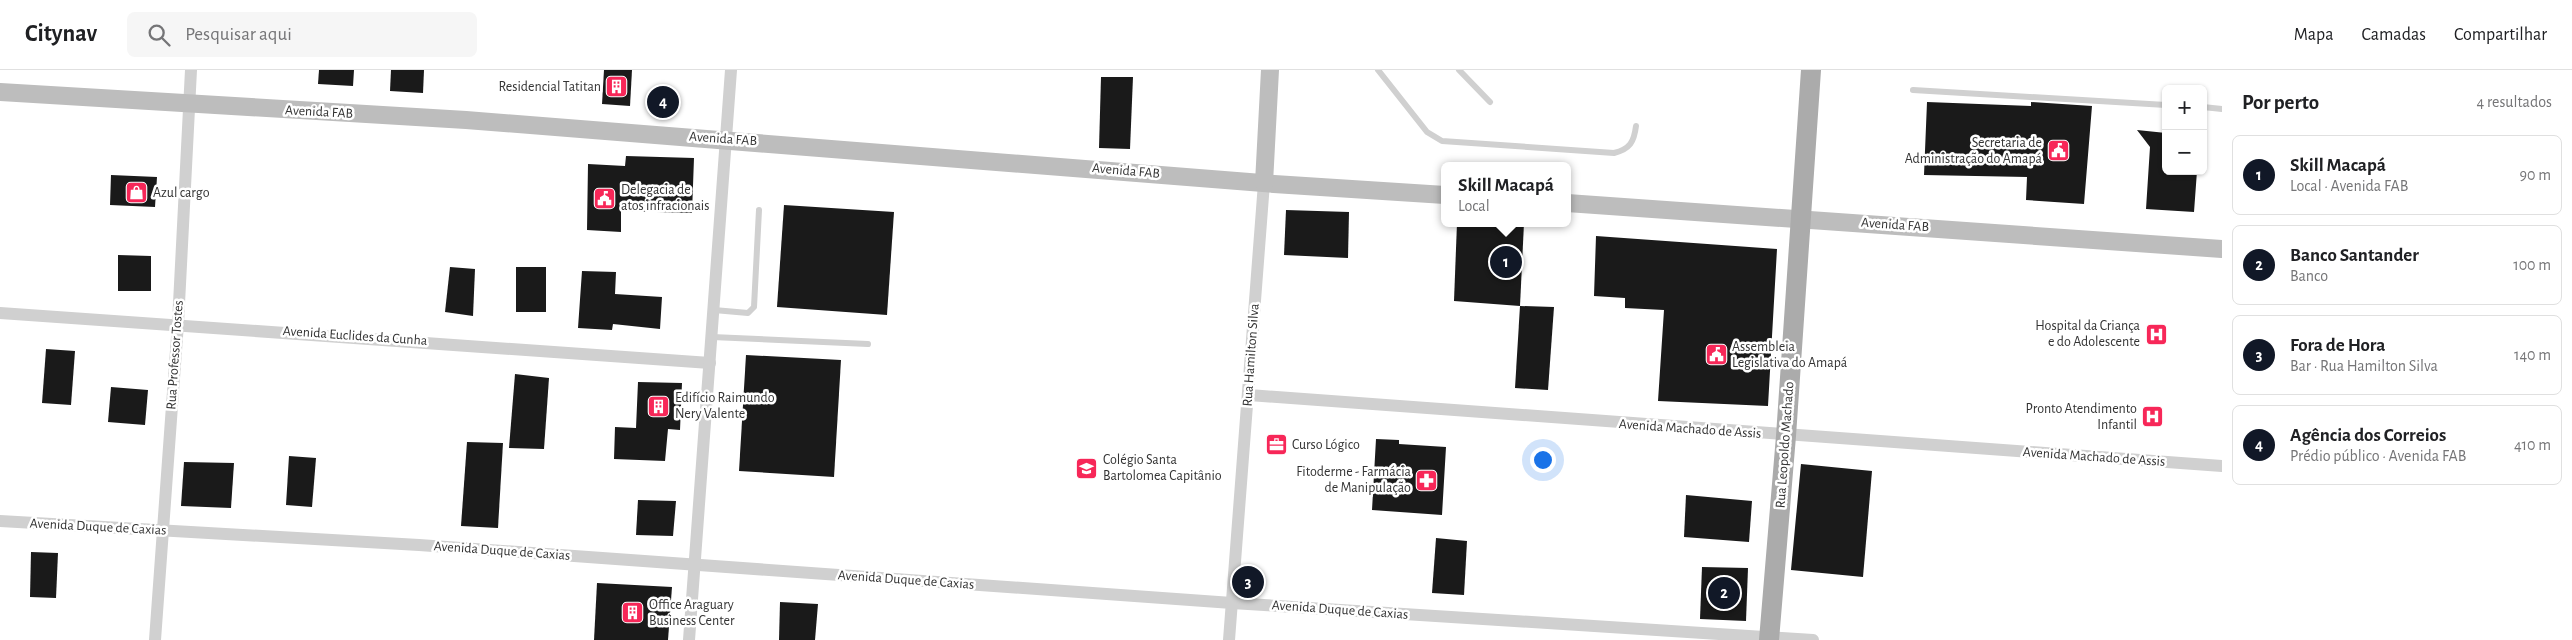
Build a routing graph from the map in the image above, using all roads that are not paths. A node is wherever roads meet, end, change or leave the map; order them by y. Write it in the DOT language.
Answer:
graph roads {
  1 [pos="191,70"];
  2 [pos="731,70"];
  3 [pos="1270,70"];
  4 [pos="1378,70"];
  5 [pos="1459,70"];
  6 [pos="1811,70"];
  7 [pos="1913,90"];
  8 [pos="0,92"];
  9 [pos="1490,102"];
  10 [pos="188,104"];
  11 [pos="2162,105"];
  12 [pos="2207,108"];
  13 [pos="2222,109"];
  14 [pos="1636,126"];
  15 [pos="726,139"];
  16 [pos="1264,183"];
  17 [pos="1441,195"];
  18 [pos="1571,203"];
  19 [pos="759,210"];
  20 [pos="1801,218"];
  21 [pos="2222,249"];
  22 [pos="714,310"];
  23 [pos="0,313"];
  24 [pos="178,323"];
  25 [pos="712,337"];
  26 [pos="868,344"];
  27 [pos="710,362"];
  28 [pos="1249,395"];
  29 [pos="1786,436"];
  30 [pos="2222,466"];
  31 [pos="0,521"];
  32 [pos="163,531"];
  33 [pos="694,564"];
  34 [pos="1232,603"];
  35 [pos="1769,639"];
  36 [pos="155,640"];
  37 [pos="689,640"];
  38 [pos="1229,640"];
  39 [pos="1813,640"];
  1 -- 10 [label="street, Rua Professor Tostes"];
  2 -- 15 [label="street"];
  3 -- 16 [label="main road, Rua Hamilton Silva"];
  4 -- 14 [label="lane"];
  5 -- 9 [label="lane"];
  6 -- 20 [label="main road, Rua Leopoldo Machado"];
  7 -- 11 [label="lane"];
  8 -- 10 [label="main road, Avenida FAB"];
  10 -- 15 [label="main road, Avenida FAB"];
  10 -- 24 [label="street, Rua Professor Tostes"];
  12 -- 13 [label="lane"];
  15 -- 16 [label="main road, Avenida FAB"];
  15 -- 22 [label="street"];
  16 -- 17 [label="main road, Avenida FAB"];
  16 -- 28 [label="street, Rua Hamilton Silva"];
  18 -- 20 [label="main road, Avenida FAB"];
  19 -- 22 [label="lane"];
  20 -- 21 [label="main road, Avenida FAB"];
  20 -- 29 [label="main road, Rua Leopoldo Machado"];
  22 -- 25 [label="street"];
  23 -- 24 [label="street, Avenida Euclides da Cunha"];
  24 -- 27 [label="street, Avenida Euclides da Cunha"];
  24 -- 32 [label="street, Rua Professor Tostes"];
  25 -- 26 [label="lane"];
  25 -- 27 [label="street"];
  27 -- 33 [label="street"];
  28 -- 29 [label="street, Avenida Machado de Assis"];
  28 -- 34 [label="street, Rua Hamilton Silva"];
  29 -- 30 [label="street, Avenida Machado de Assis"];
  29 -- 35 [label="main road, Rua Leopoldo Machado"];
  31 -- 32 [label="street, Avenida Duque de Caxias"];
  32 -- 33 [label="street, Avenida Duque de Caxias"];
  32 -- 36 [label="street, Rua Professor Tostes"];
  33 -- 34 [label="street, Avenida Duque de Caxias"];
  33 -- 37 [label="street"];
  34 -- 35 [label="street, Avenida Duque de Caxias"];
  34 -- 38 [label="street, Rua Hamilton Silva"];
  35 -- 39 [label="street, Avenida Duque de Caxias"];
}
